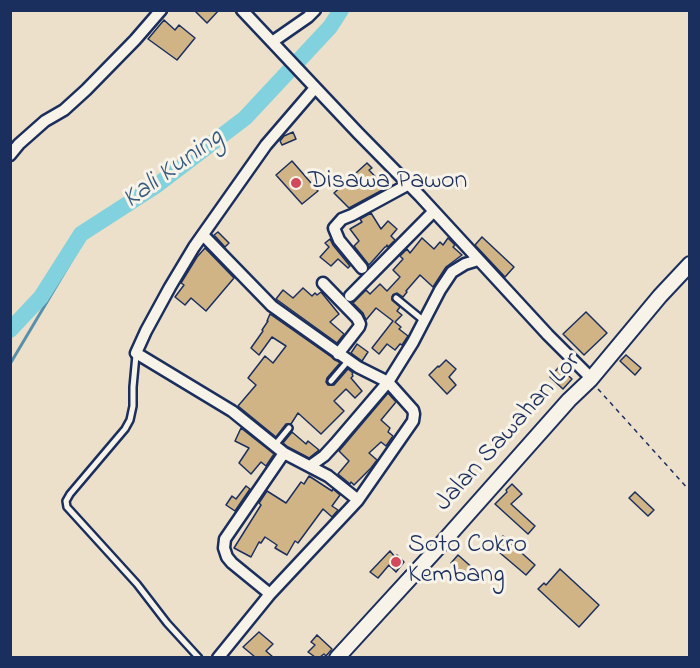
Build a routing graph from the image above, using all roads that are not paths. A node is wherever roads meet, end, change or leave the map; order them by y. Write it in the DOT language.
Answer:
graph roads {
  1 [pos="161,10"];
  2 [pos="242,10"];
  3 [pos="315,10"];
  4 [pos="272,42"];
  5 [pos="315,88"];
  6 [pos="10,155"];
  7 [pos="409,184"];
  8 [pos="434,211"];
  9 [pos="203,235"];
  10 [pos="478,260"];
  11 [pos="690,264"];
  12 [pos="362,268"];
  13 [pos="323,284"];
  14 [pos="350,296"];
  15 [pos="396,298"];
  16 [pos="424,321"];
  17 [pos="136,353"];
  18 [pos="338,354"];
  19 [pos="348,361"];
  20 [pos="590,379"];
  21 [pos="331,381"];
  22 [pos="388,382"];
  23 [pos="289,428"];
  24 [pos="275,446"];
  25 [pos="284,453"];
  26 [pos="310,466"];
  27 [pos="358,500"];
  28 [pos="270,594"];
  29 [pos="199,657"];
  30 [pos="218,657"];
  31 [pos="337,657"];
  1 -- 6 [label="street"];
  2 -- 4 [label="street"];
  3 -- 4 [label="street"];
  4 -- 5 [label="street"];
  5 -- 7 [label="street"];
  5 -- 9 [label="street"];
  7 -- 8 [label="street"];
  7 -- 12 [label="street"];
  8 -- 10 [label="street"];
  8 -- 14 [label="street"];
  9 -- 17 [label="street"];
  9 -- 18 [label="street"];
  10 -- 16 [label="street"];
  10 -- 20 [label="street"];
  11 -- 20 [label="main road, Jalan Sawahan Lor"];
  13 -- 18 [label="street"];
  15 -- 16 [label="lane"];
  16 -- 22 [label="street"];
  17 -- 24 [label="street"];
  17 -- 29 [label="lane"];
  18 -- 19 [label="street"];
  19 -- 21 [label="lane"];
  19 -- 22 [label="street"];
  20 -- 31 [label="main road, Jalan Sawahan Lor"];
  22 -- 26 [label="street"];
  22 -- 27 [label="street"];
  23 -- 24 [label="lane"];
  24 -- 25 [label="street"];
  25 -- 26 [label="street"];
  25 -- 28 [label="street"];
  26 -- 27 [label="street"];
  27 -- 28 [label="street"];
  28 -- 30 [label="street"];
}
